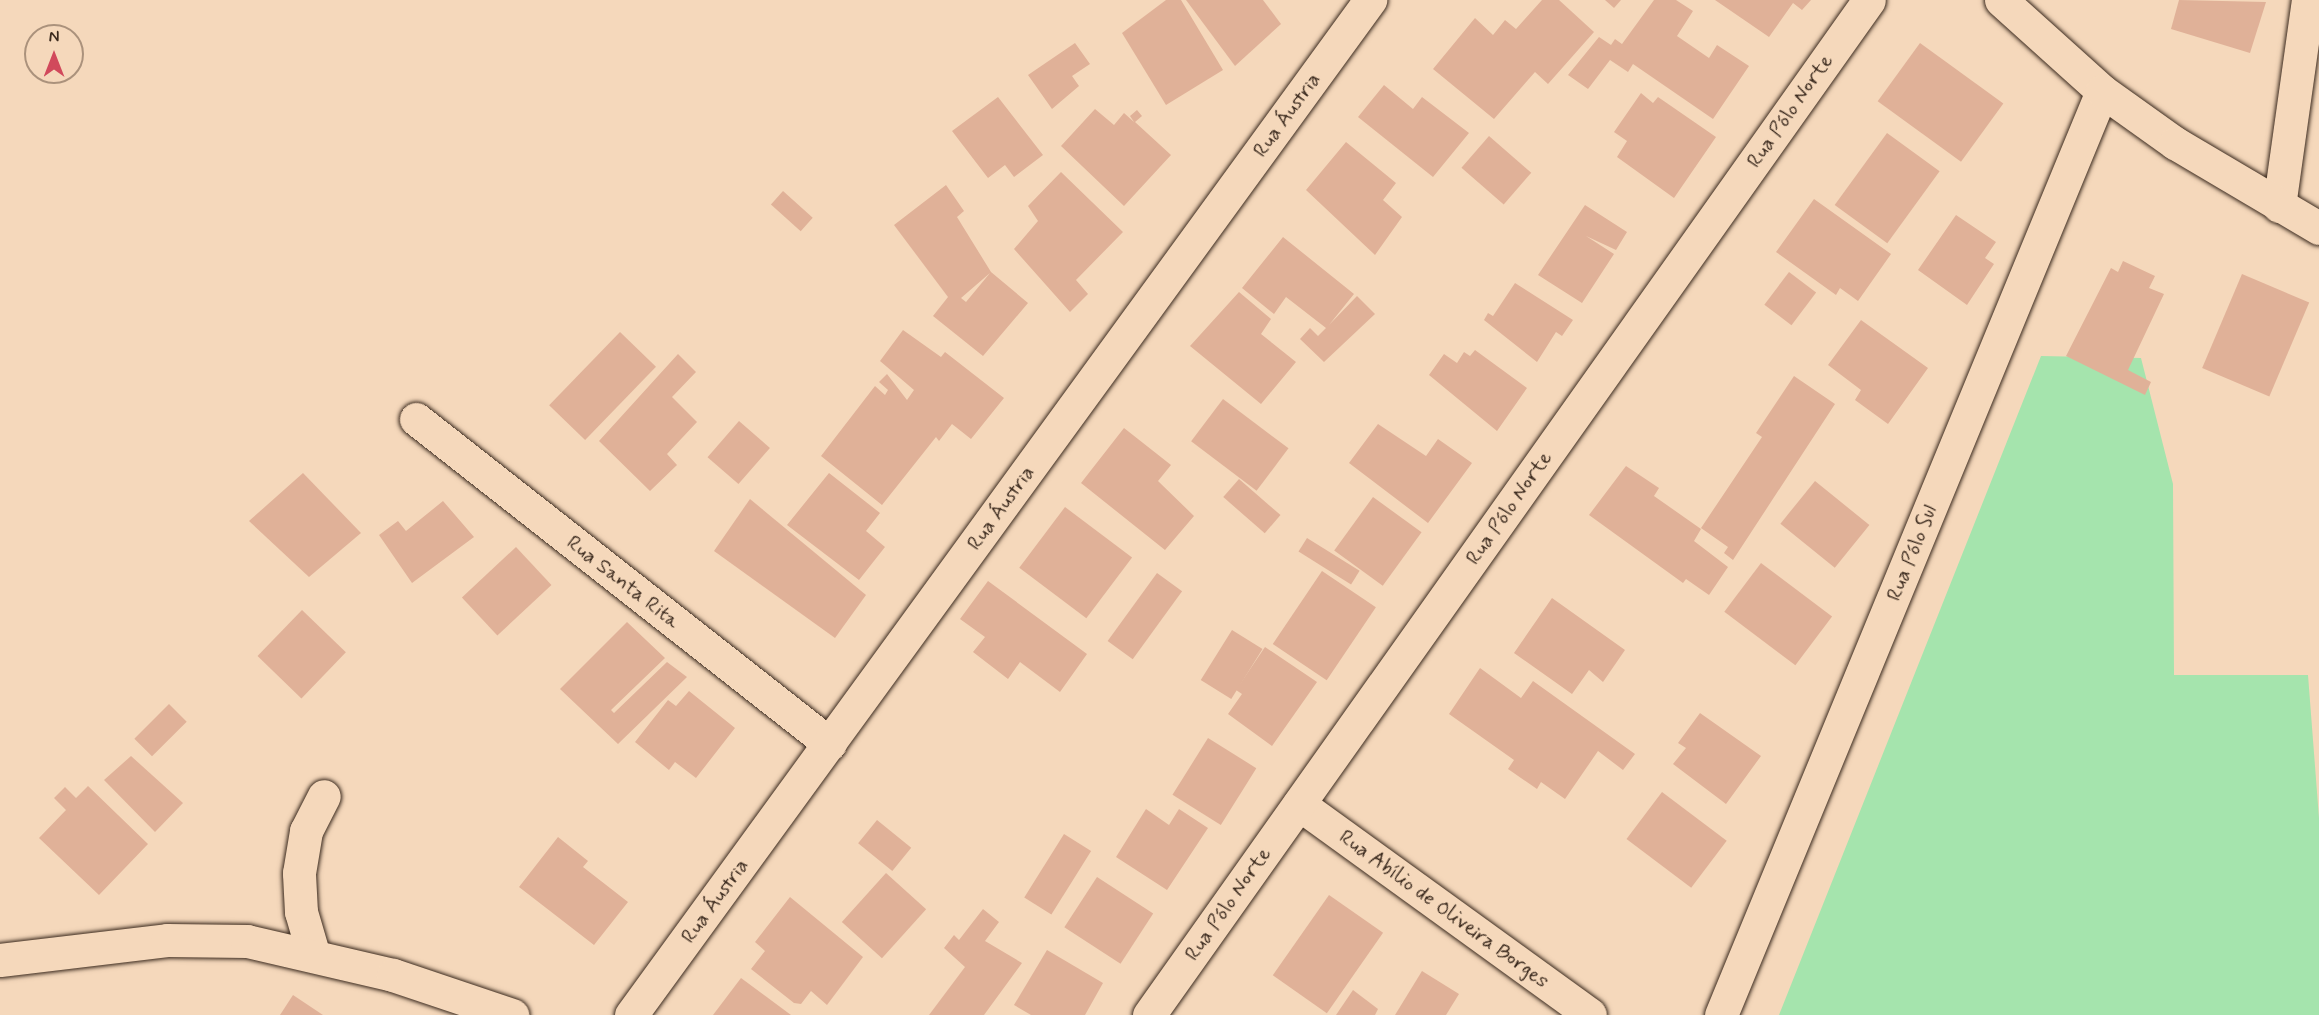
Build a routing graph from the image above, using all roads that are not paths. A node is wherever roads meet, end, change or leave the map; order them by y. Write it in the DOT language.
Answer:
graph roads {
  1 [pos="1370,0"];
  2 [pos="1869,0"];
  3 [pos="2001,0"];
  4 [pos="2308,0"];
  5 [pos="2102,91"];
  6 [pos="2279,206"];
  7 [pos="2319,228"];
  8 [pos="416,419"];
  9 [pos="830,744"];
  10 [pos="324,796"];
  11 [pos="1299,804"];
  12 [pos="313,953"];
  13 [pos="0,960"];
  14 [pos="512,1015"];
  15 [pos="631,1015"];
  16 [pos="1149,1015"];
  17 [pos="1590,1015"];
  18 [pos="1721,1015"];
  1 -- 9 [label="street, Rua Áustria"];
  2 -- 11 [label="street, Rua Pólo Norte"];
  3 -- 5 [label="street"];
  4 -- 6 [label="street"];
  5 -- 6 [label="street"];
  5 -- 18 [label="street, Rua Pólo Sul"];
  6 -- 7 [label="street"];
  8 -- 9 [label="street, Rua Santa Rita"];
  9 -- 15 [label="street, Rua Áustria"];
  10 -- 12 [label="street"];
  11 -- 16 [label="street, Rua Pólo Norte"];
  11 -- 17 [label="street, Rua Abílio de Oliveira Borges"];
  12 -- 13 [label="street"];
  12 -- 14 [label="street"];
}
